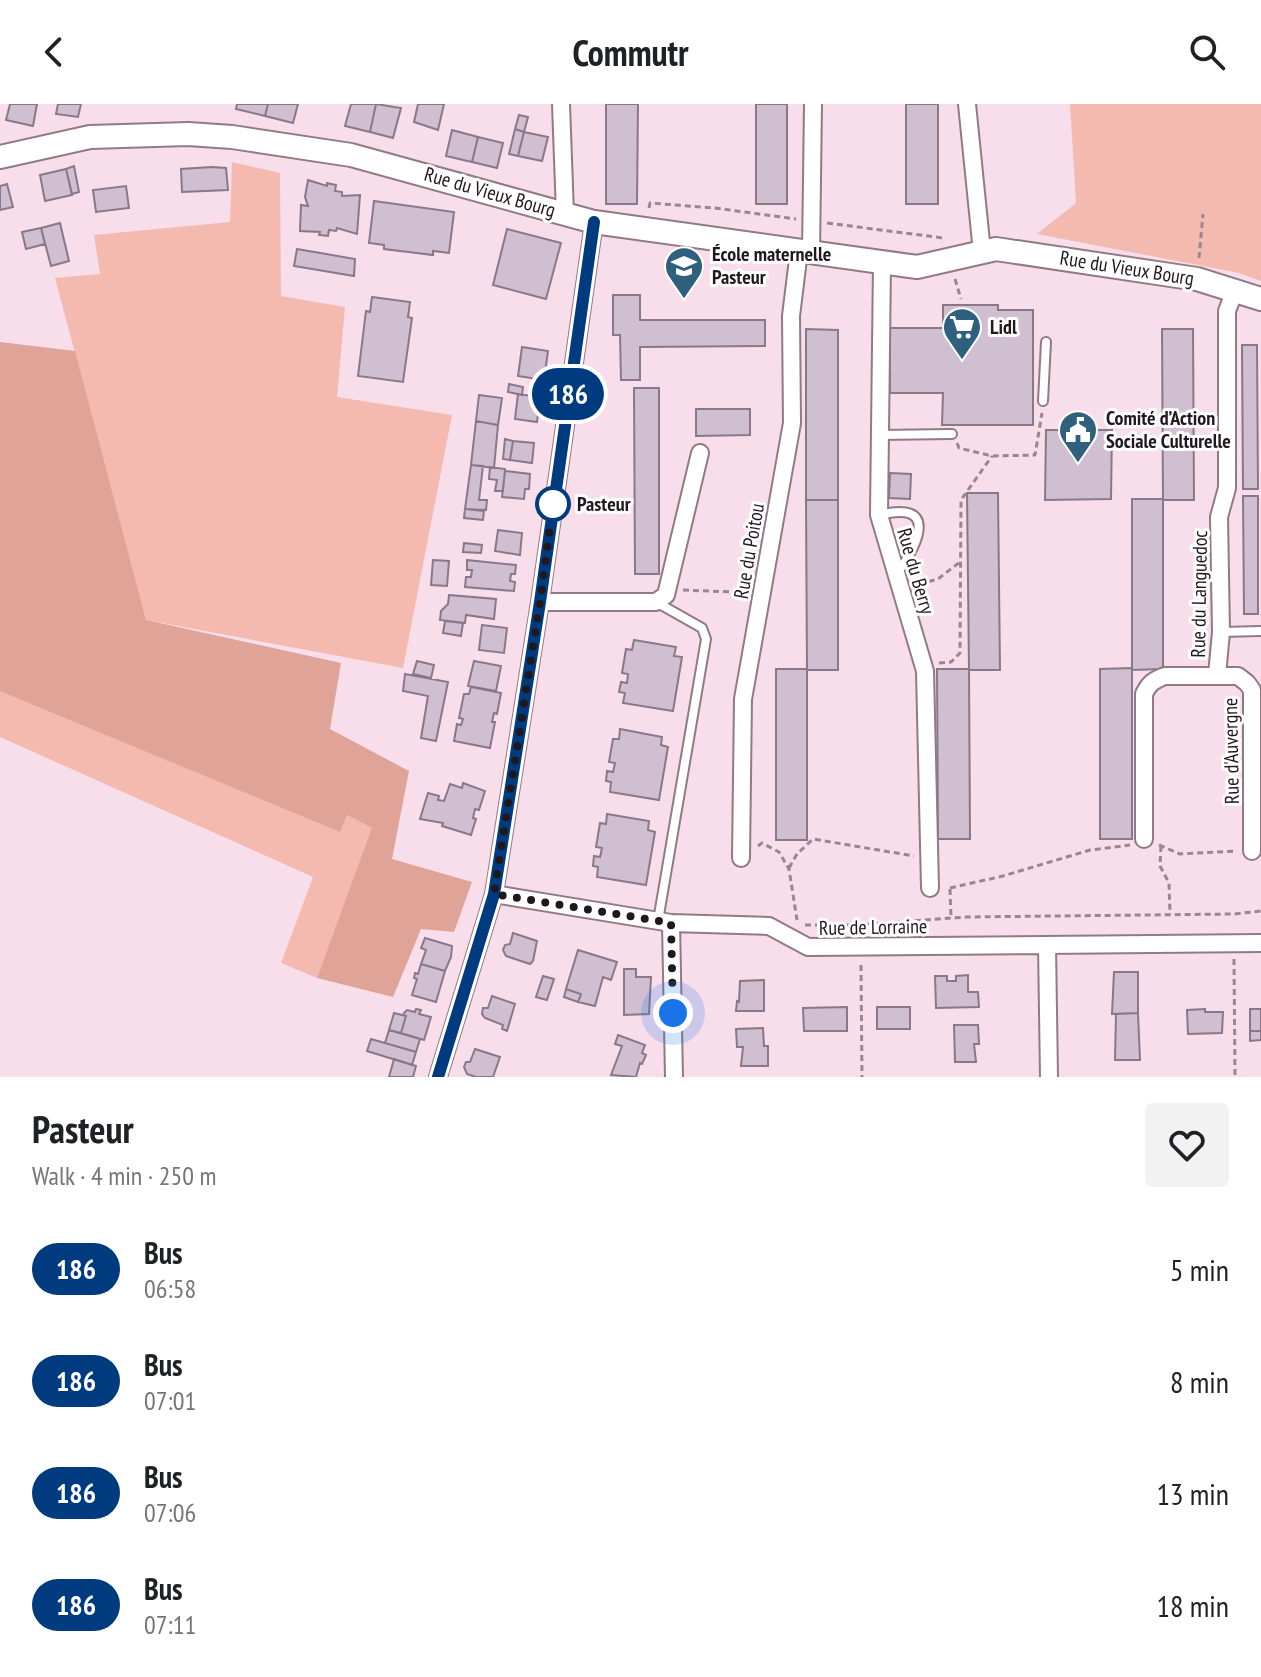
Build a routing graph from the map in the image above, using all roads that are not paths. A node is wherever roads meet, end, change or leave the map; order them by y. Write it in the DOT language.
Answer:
graph roads {
  1 [pos="561,104"];
  2 [pos="813,104"];
  3 [pos="967,104"];
  4 [pos="0,157"];
  5 [pos="565,214"];
  6 [pos="594,222"];
  7 [pos="805,252"];
  8 [pos="982,252"];
  9 [pos="882,263"];
  10 [pos="1235,290"];
  11 [pos="1261,299"];
  12 [pos="1046,342"];
  13 [pos="1043,401"];
  14 [pos="952,434"];
  15 [pos="878,435"];
  16 [pos="700,453"];
  17 [pos="879,515"];
  18 [pos="899,581"];
  19 [pos="662,595"];
  20 [pos="540,602"];
  21 [pos="1261,631"];
  22 [pos="1221,632"];
  23 [pos="1217,675"];
  24 [pos="1144,839"];
  25 [pos="1252,851"];
  26 [pos="741,858"];
  27 [pos="930,888"];
  28 [pos="494,894"];
  29 [pos="664,922"];
  30 [pos="1261,943"];
  31 [pos="1047,945"];
  32 [pos="438,1077"];
  33 [pos="674,1077"];
  34 [pos="1049,1077"];
  1 -- 5 [label="street"];
  2 -- 7 [label="street, Rue du Poitou"];
  3 -- 8 [label="street"];
  4 -- 5 [label="street, Rue du Vieux Bourg"];
  5 -- 6 [label="street, Rue du Vieux Bourg"];
  6 -- 7 [label="street, Rue du Vieux Bourg"];
  6 -- 20 [label="street"];
  7 -- 9 [label="street, Rue du Vieux Bourg"];
  7 -- 26 [label="street, Rue du Poitou"];
  8 -- 9 [label="street, Rue du Vieux Bourg"];
  8 -- 10 [label="street, Rue du Vieux Bourg"];
  9 -- 15 [label="street, Rue du Berry"];
  10 -- 11 [label="street, Rue du Vieux Bourg"];
  10 -- 22 [label="street, Rue du Languedoc"];
  12 -- 13 [label="lane"];
  14 -- 15 [label="lane"];
  15 -- 17 [label="street, Rue du Berry"];
  16 -- 19 [label="street"];
  17 -- 18 [label="street, Rue du Berry"];
  17 -- 18 [label="lane"];
  18 -- 27 [label="street, Rue du Berry"];
  19 -- 20 [label="street"];
  19 -- 29 [label="lane"];
  20 -- 28 [label="street"];
  21 -- 22 [label="lane"];
  22 -- 23 [label="street, Rue du Languedoc"];
  23 -- 24 [label="street, Rue du Languedoc"];
  23 -- 25 [label="street, Rue d'Auvergne"];
  28 -- 29 [label="street, Rue de Lorraine"];
  28 -- 32 [label="street"];
  29 -- 31 [label="street, Rue de Lorraine"];
  29 -- 33 [label="street"];
  30 -- 31 [label="street, Rue de Lorraine"];
  31 -- 34 [label="street"];
}
